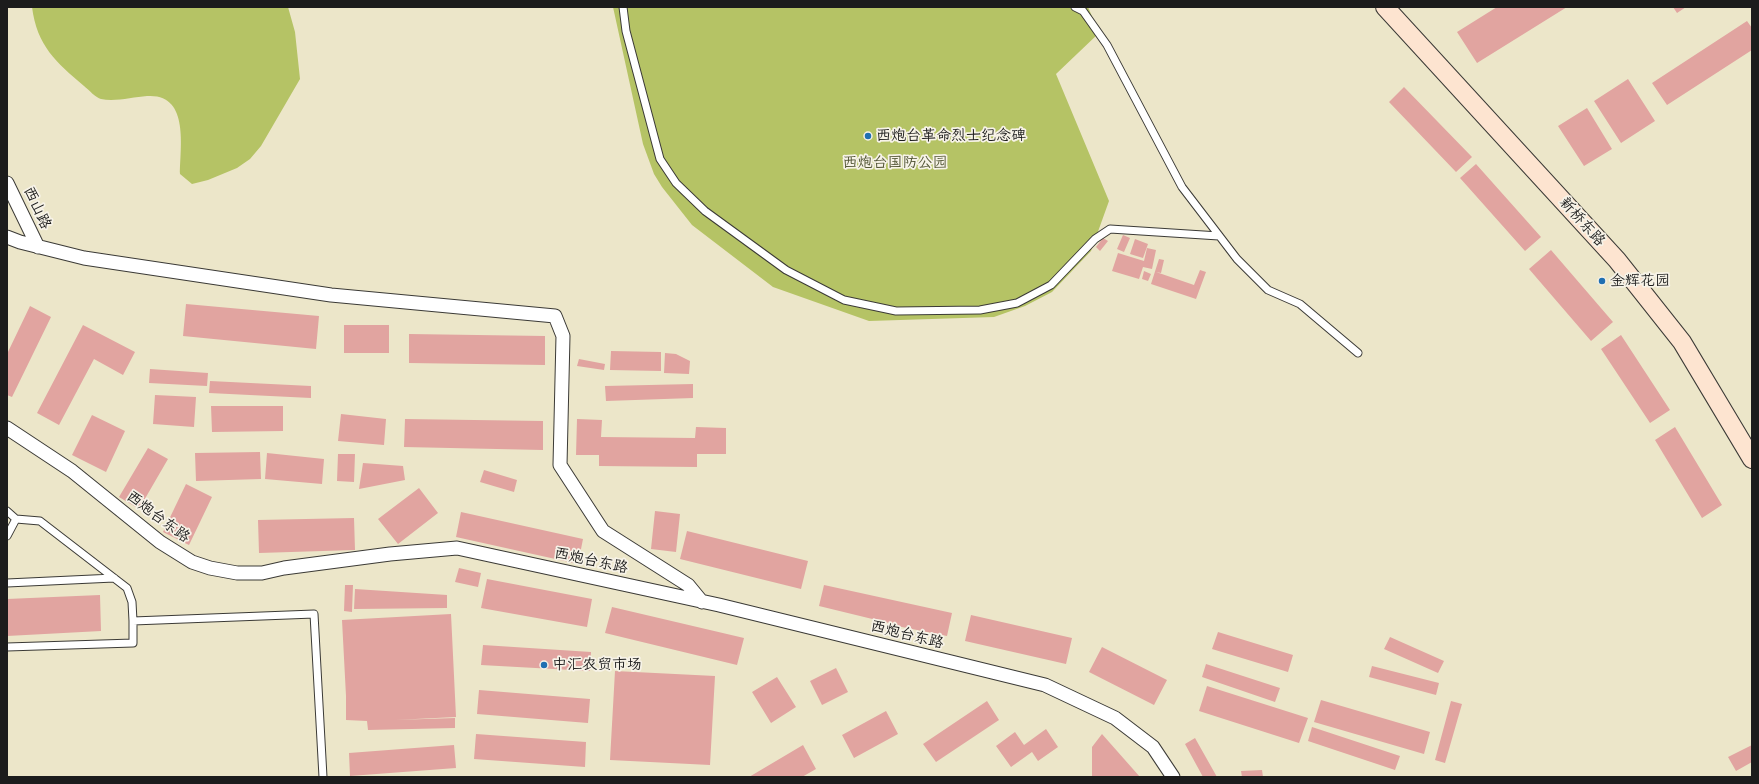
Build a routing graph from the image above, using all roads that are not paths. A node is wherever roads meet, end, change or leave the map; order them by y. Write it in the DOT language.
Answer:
graph roads {
  1 [pos="623,7"];
  2 [pos="1075,7"];
  3 [pos="1385,7"];
  4 [pos="7,183"];
  5 [pos="1220,236"];
  6 [pos="7,237"];
  7 [pos="38,247"];
  8 [pos="1358,353"];
  9 [pos="7,428"];
  10 [pos="1752,459"];
  11 [pos="7,511"];
  12 [pos="16,519"];
  13 [pos="7,536"];
  14 [pos="114,578"];
  15 [pos="7,583"];
  16 [pos="702,602"];
  17 [pos="132,621"];
  18 [pos="7,647"];
  19 [pos="323,777"];
  20 [pos="1173,777"];
  1 -- 5 [label="lane"];
  2 -- 5 [label="lane"];
  3 -- 10 [label="street, 新桥东路"];
  4 -- 7 [label="street, 西山路"];
  5 -- 8 [label="lane"];
  6 -- 7 [label="street"];
  7 -- 16 [label="street"];
  9 -- 16 [label="street, 西炮台东路"];
  11 -- 12 [label="lane"];
  12 -- 13 [label="lane"];
  12 -- 14 [label="lane"];
  14 -- 15 [label="lane"];
  14 -- 17 [label="lane"];
  16 -- 20 [label="street, 西炮台东路"];
  17 -- 18 [label="lane"];
  17 -- 19 [label="lane"];
}
